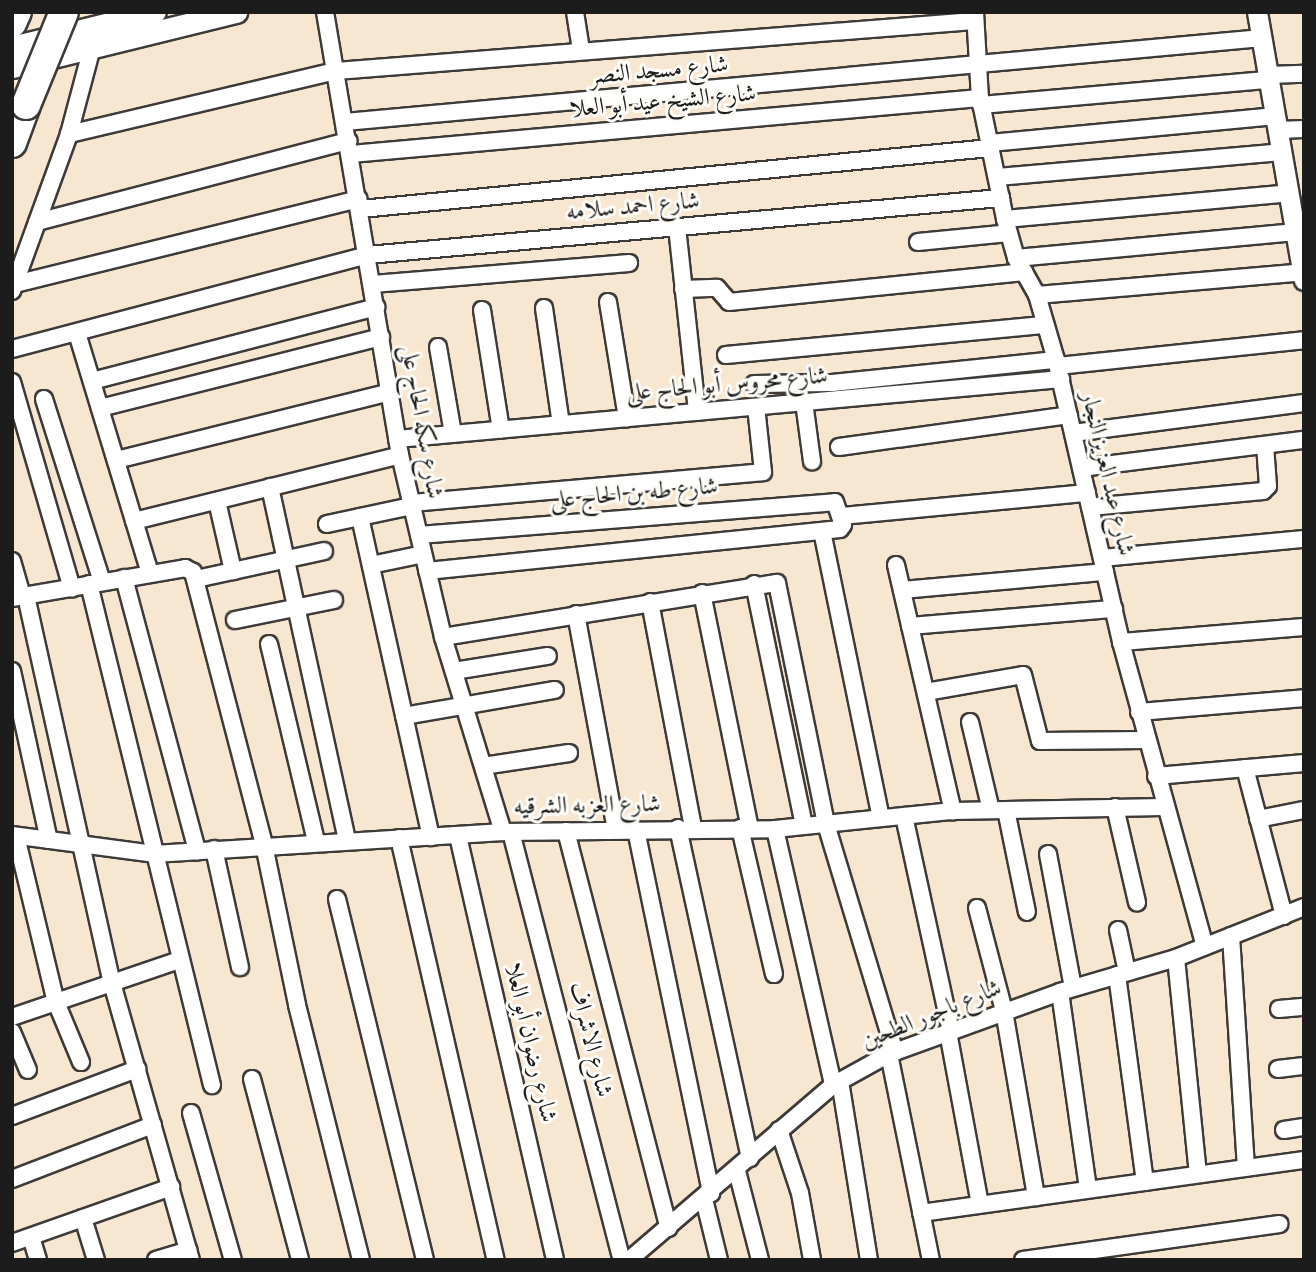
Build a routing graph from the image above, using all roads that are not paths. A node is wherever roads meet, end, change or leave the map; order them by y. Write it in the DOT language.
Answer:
graph roads {
  1 [pos="17,12"];
  2 [pos="64,12"];
  3 [pos="155,12"];
  4 [pos="236,12"];
  5 [pos="325,12"];
  6 [pos="575,12"];
  7 [pos="1257,12"];
  8 [pos="974,16"];
  9 [pos="12,23"];
  10 [pos="94,37"];
  11 [pos="1262,38"];
  12 [pos="12,47"];
  13 [pos="581,49"];
  14 [pos="12,67"];
  15 [pos="977,68"];
  16 [pos="336,71"];
  17 [pos="1304,74"];
  18 [pos="1269,78"];
  19 [pos="981,102"];
  20 [pos="345,122"];
  21 [pos="1277,123"];
  22 [pos="1304,129"];
  23 [pos="69,134"];
  24 [pos="12,143"];
  25 [pos="990,145"];
  26 [pos="350,148"];
  27 [pos="1282,152"];
  28 [pos="997,177"];
  29 [pos="1289,193"];
  30 [pos="1001,198"];
  31 [pos="360,204"];
  32 [pos="1297,220"];
  33 [pos="37,222"];
  34 [pos="1007,226"];
  35 [pos="677,228"];
  36 [pos="918,242"];
  37 [pos="368,255"];
  38 [pos="629,263"];
  39 [pos="1020,265"];
  40 [pos="1303,276"];
  41 [pos="373,285"];
  42 [pos="14,288"];
  43 [pos="684,289"];
  44 [pos="1037,295"];
  45 [pos="608,302"];
  46 [pos="377,307"];
  47 [pos="544,308"];
  48 [pos="482,310"];
  49 [pos="1046,325"];
  50 [pos="77,332"];
  51 [pos="382,337"];
  52 [pos="1304,340"];
  53 [pos="438,347"];
  54 [pos="12,349"];
  55 [pos="726,355"];
  56 [pos="1058,368"];
  57 [pos="92,381"];
  58 [pos="12,382"];
  59 [pos="754,384"];
  60 [pos="390,392"];
  61 [pos="44,399"];
  62 [pos="804,402"];
  63 [pos="1304,403"];
  64 [pos="755,407"];
  65 [pos="100,408"];
  66 [pos="697,412"];
  67 [pos="1069,415"];
  68 [pos="627,418"];
  69 [pos="561,424"];
  70 [pos="501,430"];
  71 [pos="1073,433"];
  72 [pos="453,434"];
  73 [pos="1304,440"];
  74 [pos="1265,445"];
  75 [pos="399,447"];
  76 [pos="839,447"];
  77 [pos="116,460"];
  78 [pos="813,461"];
  79 [pos="1082,468"];
  80 [pos="270,487"];
  81 [pos="1088,500"];
  82 [pos="217,501"];
  83 [pos="412,505"];
  84 [pos="842,516"];
  85 [pos="360,517"];
  86 [pos="134,521"];
  87 [pos="327,524"];
  88 [pos="822,531"];
  89 [pos="419,535"];
  90 [pos="1304,539"];
  91 [pos="324,551"];
  92 [pos="424,554"];
  93 [pos="286,559"];
  94 [pos="12,561"];
  95 [pos="371,565"];
  96 [pos="896,565"];
  97 [pos="1104,565"];
  98 [pos="233,571"];
  99 [pos="427,571"];
  100 [pos="150,573"];
  101 [pos="195,576"];
  102 [pos="124,578"];
  103 [pos="96,583"];
  104 [pos="754,584"];
  105 [pos="72,588"];
  106 [pos="902,590"];
  107 [pos="702,593"];
  108 [pos="20,597"];
  109 [pos="334,600"];
  110 [pos="650,602"];
  111 [pos="296,607"];
  112 [pos="1114,609"];
  113 [pos="576,614"];
  114 [pos="235,620"];
  115 [pos="910,626"];
  116 [pos="1304,627"];
  117 [pos="443,637"];
  118 [pos="1121,642"];
  119 [pos="269,644"];
  120 [pos="548,656"];
  121 [pos="12,671"];
  122 [pos="454,671"];
  123 [pos="555,690"];
  124 [pos="926,692"];
  125 [pos="1304,698"];
  126 [pos="464,705"];
  127 [pos="1139,712"];
  128 [pos="404,716"];
  129 [pos="970,722"];
  130 [pos="1146,740"];
  131 [pos="569,753"];
  132 [pos="1304,763"];
  133 [pos="483,766"];
  134 [pos="1245,768"];
  135 [pos="1156,776"];
  136 [pos="1115,807"];
  137 [pos="1163,807"];
  138 [pos="999,810"];
  139 [pos="1304,810"];
  140 [pos="953,811"];
  141 [pos="904,816"];
  142 [pos="881,818"];
  143 [pos="1258,819"];
  144 [pos="826,824"];
  145 [pos="804,826"];
  146 [pos="686,828"];
  147 [pos="745,828"];
  148 [pos="775,829"];
  149 [pos="616,830"];
  150 [pos="636,830"];
  151 [pos="566,831"];
  152 [pos="507,832"];
  153 [pos="14,835"];
  154 [pos="458,836"];
  155 [pos="431,837"];
  156 [pos="399,838"];
  157 [pos="49,840"];
  158 [pos="346,841"];
  159 [pos="316,842"];
  160 [pos="80,844"];
  161 [pos="264,845"];
  162 [pos="214,849"];
  163 [pos="197,851"];
  164 [pos="154,854"];
  165 [pos="1048,854"];
  166 [pos="337,899"];
  167 [pos="1138,902"];
  168 [pos="1304,907"];
  169 [pos="977,908"];
  170 [pos="1027,912"];
  171 [pos="1284,916"];
  172 [pos="1118,930"];
  173 [pos="1231,936"];
  174 [pos="1205,946"];
  175 [pos="1176,958"];
  176 [pos="179,960"];
  177 [pos="240,967"];
  178 [pos="774,974"];
  179 [pos="1122,974"];
  180 [pos="112,982"];
  181 [pos="1067,990"];
  182 [pos="56,1002"];
  183 [pos="1304,1007"];
  184 [pos="1279,1009"];
  185 [pos="1004,1011"];
  186 [pos="12,1017"];
  187 [pos="12,1032"];
  188 [pos="949,1032"];
  189 [pos="892,1053"];
  190 [pos="81,1062"];
  191 [pos="1304,1066"];
  192 [pos="137,1069"];
  193 [pos="1278,1069"];
  194 [pos="29,1070"];
  195 [pos="252,1079"];
  196 [pos="836,1083"];
  197 [pos="212,1085"];
  198 [pos="191,1113"];
  199 [pos="12,1116"];
  200 [pos="153,1125"];
  201 [pos="1304,1127"];
  202 [pos="779,1130"];
  203 [pos="1284,1130"];
  204 [pos="750,1158"];
  205 [pos="1304,1160"];
  206 [pos="1247,1168"];
  207 [pos="737,1171"];
  208 [pos="1198,1174"];
  209 [pos="12,1179"];
  210 [pos="1145,1182"];
  211 [pos="171,1187"];
  212 [pos="1088,1189"];
  213 [pos="707,1196"];
  214 [pos="1036,1197"];
  215 [pos="979,1205"];
  216 [pos="921,1213"];
  217 [pos="83,1218"];
  218 [pos="1279,1224"];
  219 [pos="669,1228"];
  220 [pos="31,1237"];
  221 [pos="12,1243"];
  222 [pos="649,1253"];
  223 [pos="190,1255"];
  224 [pos="38,1260"];
  225 [pos="96,1260"];
  226 [pos="156,1260"];
  227 [pos="233,1260"];
  228 [pos="300,1260"];
  229 [pos="361,1260"];
  230 [pos="425,1260"];
  231 [pos="496,1260"];
  232 [pos="555,1260"];
  233 [pos="622,1260"];
  234 [pos="629,1260"];
  235 [pos="719,1260"];
  236 [pos="760,1260"];
  237 [pos="812,1260"];
  238 [pos="869,1260"];
  239 [pos="931,1260"];
  240 [pos="1023,1260"];
  1 -- 9 [label="highway"];
  2 -- 24 [label="highway, bridge"];
  3 -- 10 [label="main road"];
  4 -- 10 [label="main road"];
  5 -- 16 [label="street, شارع سكه الحاج على"];
  6 -- 13 [label="street"];
  7 -- 11 [label="street"];
  8 -- 13 [label="street"];
  8 -- 15 [label="street, شارع عبد العزيز النجار"];
  10 -- 12 [label="main road"];
  10 -- 14 [label="main road"];
  10 -- 23 [label="street"];
  11 -- 15 [label="street, شارع مسجد النصر"];
  11 -- 18 [label="street"];
  13 -- 16 [label="street"];
  15 -- 19 [label="street, شارع عبد العزيز النجار"];
  15 -- 20 [label="street, شارع مسجد النصر"];
  16 -- 20 [label="street, شارع سكه الحاج على"];
  16 -- 23 [label="street"];
  17 -- 18 [label="street, شارع الشيخ عيد أبو العلا"];
  18 -- 19 [label="street, شارع الشيخ عيد أبو العلا"];
  18 -- 21 [label="street"];
  19 -- 25 [label="street, شارع عبد العزيز النجار"];
  19 -- 26 [label="street, شارع الشيخ عيد أبو العلا"];
  20 -- 26 [label="street, شارع سكه الحاج على"];
  21 -- 22 [label="street"];
  21 -- 25 [label="street"];
  21 -- 27 [label="street"];
  23 -- 33 [label="street"];
  25 -- 28 [label="street, شارع عبد العزيز النجار"];
  25 -- 31 [label="street"];
  26 -- 31 [label="street, شارع سكه الحاج على"];
  26 -- 33 [label="street, شارع الشيخ عيد أبو العلا"];
  27 -- 28 [label="street"];
  27 -- 29 [label="street"];
  28 -- 30 [label="street, شارع عبد العزيز النجار"];
  29 -- 32 [label="street"];
  29 -- 34 [label="street"];
  30 -- 34 [label="street, شارع عبد العزيز النجار"];
  30 -- 35 [label="street, شارع احمد سلامه"];
  31 -- 37 [label="street, شارع سكه الحاج على"];
  31 -- 42 [label="street"];
  32 -- 39 [label="street"];
  32 -- 40 [label="street"];
  33 -- 42 [label="street"];
  34 -- 36 [label="street"];
  34 -- 39 [label="street, شارع عبد العزيز النجار"];
  35 -- 37 [label="street, شارع احمد سلامه"];
  35 -- 43 [label="street"];
  37 -- 41 [label="street, شارع سكه الحاج على"];
  37 -- 50 [label="street, شارع احمد سلامه"];
  38 -- 41 [label="street"];
  39 -- 43 [label="street"];
  39 -- 44 [label="street, شارع عبد العزيز النجار"];
  40 -- 44 [label="street"];
  41 -- 46 [label="street, شارع سكه الحاج على"];
  43 -- 66 [label="street"];
  44 -- 49 [label="street, شارع عبد العزيز النجار"];
  45 -- 68 [label="street"];
  46 -- 51 [label="street, شارع سكه الحاج على"];
  46 -- 57 [label="street"];
  47 -- 69 [label="street"];
  48 -- 70 [label="street"];
  49 -- 55 [label="street"];
  49 -- 56 [label="street, شارع عبد العزيز النجار"];
  50 -- 54 [label="street, شارع احمد سلامه"];
  50 -- 57 [label="street"];
  51 -- 60 [label="street, شارع سكه الحاج على"];
  51 -- 65 [label="street"];
  52 -- 56 [label="street"];
  53 -- 72 [label="street"];
  56 -- 59 [label="street"];
  56 -- 62 [label="street, شارع محروس أبو الحاج على"];
  56 -- 67 [label="street, شارع عبد العزيز النجار"];
  57 -- 65 [label="street"];
  58 -- 105 [label="street"];
  60 -- 75 [label="street, شارع سكه الحاج على"];
  60 -- 77 [label="street"];
  61 -- 103 [label="street"];
  62 -- 64 [label="street, شارع محروس أبو الحاج على"];
  62 -- 78 [label="street"];
  63 -- 71 [label="street"];
  64 -- 66 [label="street, شارع محروس أبو الحاج على"];
  64 -- 83 [label="street"];
  65 -- 77 [label="street"];
  66 -- 68 [label="street, شارع محروس أبو الحاج على"];
  67 -- 71 [label="street, شارع عبد العزيز النجار"];
  67 -- 76 [label="street"];
  68 -- 69 [label="street, شارع محروس أبو الحاج على"];
  69 -- 70 [label="street, شارع محروس أبو الحاج على"];
  70 -- 72 [label="street, شارع محروس أبو الحاج على"];
  71 -- 79 [label="street, شارع عبد العزيز النجار"];
  72 -- 75 [label="street, شارع محروس أبو الحاج على"];
  73 -- 74 [label="street"];
  74 -- 79 [label="street"];
  74 -- 81 [label="street"];
  75 -- 80 [label="street, شارع محروس أبو الحاج على"];
  75 -- 83 [label="street, شارع سكه الحاج على"];
  77 -- 86 [label="street"];
  79 -- 81 [label="street, شارع عبد العزيز النجار"];
  80 -- 82 [label="street, شارع محروس أبو الحاج على"];
  80 -- 93 [label="street"];
  81 -- 84 [label="street"];
  81 -- 97 [label="street, شارع عبد العزيز النجار"];
  82 -- 86 [label="street, شارع محروس أبو الحاج على"];
  82 -- 98 [label="street"];
  83 -- 85 [label="street"];
  83 -- 89 [label="street, شارع سكه الحاج على"];
  84 -- 88 [label="street"];
  84 -- 89 [label="street, شارع طه بن الحاج على"];
  85 -- 87 [label="street"];
  85 -- 95 [label="street"];
  86 -- 100 [label="street"];
  88 -- 99 [label="street"];
  88 -- 142 [label="street"];
  89 -- 92 [label="street, شارع سكه الحاج على"];
  90 -- 97 [label="street"];
  91 -- 93 [label="street"];
  92 -- 95 [label="street"];
  92 -- 99 [label="street, شارع سكه الحاج على"];
  93 -- 98 [label="street"];
  93 -- 111 [label="street"];
  94 -- 108 [label="street"];
  95 -- 128 [label="street"];
  96 -- 106 [label="street"];
  97 -- 106 [label="street"];
  97 -- 112 [label="street, شارع عبد العزيز النجار"];
  98 -- 101 [label="street"];
  99 -- 117 [label="street, شارع سكه الحاج على"];
  100 -- 101 [label="street"];
  100 -- 102 [label="street"];
  101 -- 161 [label="street"];
  102 -- 103 [label="street"];
  102 -- 163 [label="street"];
  103 -- 105 [label="street"];
  103 -- 164 [label="street"];
  104 -- 107 [label="street"];
  104 -- 144 [label="street"];
  104 -- 145 [label="street"];
  105 -- 108 [label="street"];
  106 -- 115 [label="street"];
  107 -- 110 [label="street"];
  107 -- 147 [label="street"];
  108 -- 160 [label="street"];
  109 -- 111 [label="street"];
  110 -- 113 [label="street"];
  110 -- 146 [label="street"];
  111 -- 114 [label="street"];
  111 -- 158 [label="street"];
  112 -- 115 [label="street"];
  112 -- 118 [label="street, شارع عبد العزيز النجار"];
  113 -- 117 [label="street"];
  113 -- 149 [label="street"];
  115 -- 124 [label="street"];
  116 -- 118 [label="street"];
  117 -- 122 [label="street, شارع سكه الحاج على"];
  118 -- 127 [label="street, شارع عبد العزيز النجار"];
  119 -- 159 [label="street"];
  120 -- 122 [label="street"];
  121 -- 157 [label="street"];
  122 -- 126 [label="street, شارع سكه الحاج على"];
  123 -- 126 [label="street"];
  124 -- 130 [label="street"];
  124 -- 140 [label="street"];
  125 -- 127 [label="street"];
  126 -- 128 [label="street"];
  126 -- 133 [label="street, شارع سكه الحاج على"];
  127 -- 130 [label="street, شارع عبد العزيز النجار"];
  128 -- 155 [label="street"];
  129 -- 138 [label="street"];
  130 -- 135 [label="street, شارع عبد العزيز النجار"];
  131 -- 133 [label="street"];
  132 -- 134 [label="street"];
  133 -- 152 [label="street, شارع سكه الحاج على"];
  134 -- 135 [label="street"];
  134 -- 143 [label="street"];
  135 -- 137 [label="street, شارع عبد العزيز النجار"];
  136 -- 137 [label="street, شارع العزبه الشرقيه"];
  136 -- 138 [label="street, شارع العزبه الشرقيه"];
  136 -- 167 [label="street"];
  137 -- 174 [label="street, شارع عبد العزيز النجار"];
  138 -- 140 [label="street, شارع العزبه الشرقيه"];
  138 -- 170 [label="street"];
  139 -- 143 [label="street"];
  140 -- 141 [label="street, شارع العزبه الشرقيه"];
  141 -- 142 [label="street, شارع العزبه الشرقيه"];
  141 -- 188 [label="street"];
  142 -- 144 [label="street, شارع العزبه الشرقيه"];
  143 -- 171 [label="street"];
  144 -- 145 [label="street, شارع العزبه الشرقيه"];
  144 -- 189 [label="street"];
  145 -- 148 [label="street, شارع العزبه الشرقيه"];
  146 -- 147 [label="street, شارع العزبه الشرقيه"];
  146 -- 150 [label="street, شارع العزبه الشرقيه"];
  146 -- 204 [label="street"];
  147 -- 148 [label="street, شارع العزبه الشرقيه"];
  147 -- 178 [label="street"];
  148 -- 196 [label="street"];
  149 -- 150 [label="street, شارع العزبه الشرقيه"];
  149 -- 151 [label="street, شارع العزبه الشرقيه"];
  150 -- 213 [label="street"];
  151 -- 152 [label="street, شارع العزبه الشرقيه"];
  151 -- 219 [label="street"];
  152 -- 154 [label="street, شارع العزبه الشرقيه"];
  152 -- 233 [label="street, شارع الاشراف"];
  153 -- 157 [label="street, شارع العزبه الشرقيه"];
  153 -- 182 [label="street"];
  154 -- 155 [label="street, شارع العزبه الشرقيه"];
  154 -- 232 [label="street, شارع رضوان أبو العلا"];
  155 -- 156 [label="street, شارع العزبه الشرقيه"];
  156 -- 158 [label="street, شارع العزبه الشرقيه"];
  156 -- 231 [label="street"];
  157 -- 160 [label="street, شارع العزبه الشرقيه"];
  158 -- 159 [label="street, شارع العزبه الشرقيه"];
  159 -- 161 [label="street, شارع العزبه الشرقيه"];
  160 -- 164 [label="street, شارع العزبه الشرقيه"];
  160 -- 180 [label="street"];
  161 -- 162 [label="street, شارع العزبه الشرقيه"];
  161 -- 229 [label="street"];
  162 -- 163 [label="street, شارع العزبه الشرقيه"];
  162 -- 177 [label="street"];
  163 -- 164 [label="street, شارع العزبه الشرقيه"];
  164 -- 176 [label="street"];
  165 -- 181 [label="street"];
  166 -- 230 [label="street"];
  168 -- 171 [label="street, شارع باجور الطحين"];
  169 -- 185 [label="street"];
  171 -- 173 [label="street, شارع باجور الطحين"];
  172 -- 179 [label="street"];
  173 -- 174 [label="street, شارع باجور الطحين"];
  173 -- 206 [label="street"];
  174 -- 175 [label="street, شارع باجور الطحين"];
  175 -- 179 [label="street, شارع باجور الطحين"];
  175 -- 208 [label="street"];
  176 -- 180 [label="street"];
  176 -- 197 [label="street"];
  179 -- 181 [label="street, شارع باجور الطحين"];
  179 -- 210 [label="street"];
  180 -- 182 [label="street"];
  180 -- 192 [label="street"];
  181 -- 185 [label="street, شارع باجور الطحين"];
  181 -- 212 [label="street"];
  182 -- 186 [label="street"];
  182 -- 190 [label="street"];
  183 -- 184 [label="street"];
  185 -- 188 [label="street, شارع باجور الطحين"];
  185 -- 214 [label="street"];
  187 -- 194 [label="street"];
  188 -- 189 [label="street, شارع باجور الطحين"];
  188 -- 215 [label="street"];
  189 -- 196 [label="street, شارع باجور الطحين"];
  189 -- 216 [label="street"];
  191 -- 193 [label="street"];
  192 -- 199 [label="street"];
  192 -- 200 [label="street"];
  195 -- 228 [label="street"];
  196 -- 202 [label="street, شارع باجور الطحين"];
  196 -- 238 [label="street"];
  198 -- 227 [label="street"];
  200 -- 209 [label="street"];
  200 -- 211 [label="street"];
  201 -- 203 [label="street"];
  202 -- 204 [label="street, شارع باجور الطحين"];
  202 -- 237 [label="street"];
  204 -- 207 [label="street, شارع باجور الطحين"];
  205 -- 206 [label="street"];
  206 -- 208 [label="street"];
  207 -- 213 [label="street, شارع باجور الطحين"];
  207 -- 236 [label="street"];
  208 -- 210 [label="street"];
  210 -- 212 [label="street"];
  211 -- 217 [label="street"];
  211 -- 223 [label="street"];
  212 -- 214 [label="street"];
  213 -- 219 [label="street, شارع باجور الطحين"];
  213 -- 235 [label="street"];
  214 -- 215 [label="street"];
  215 -- 216 [label="street"];
  216 -- 239 [label="street"];
  217 -- 220 [label="street"];
  217 -- 225 [label="street"];
  218 -- 240 [label="street"];
  219 -- 222 [label="street, شارع باجور الطحين"];
  220 -- 221 [label="street"];
  220 -- 224 [label="street"];
  222 -- 234 [label="street, شارع باجور الطحين"];
  223 -- 226 [label="street"];
}
